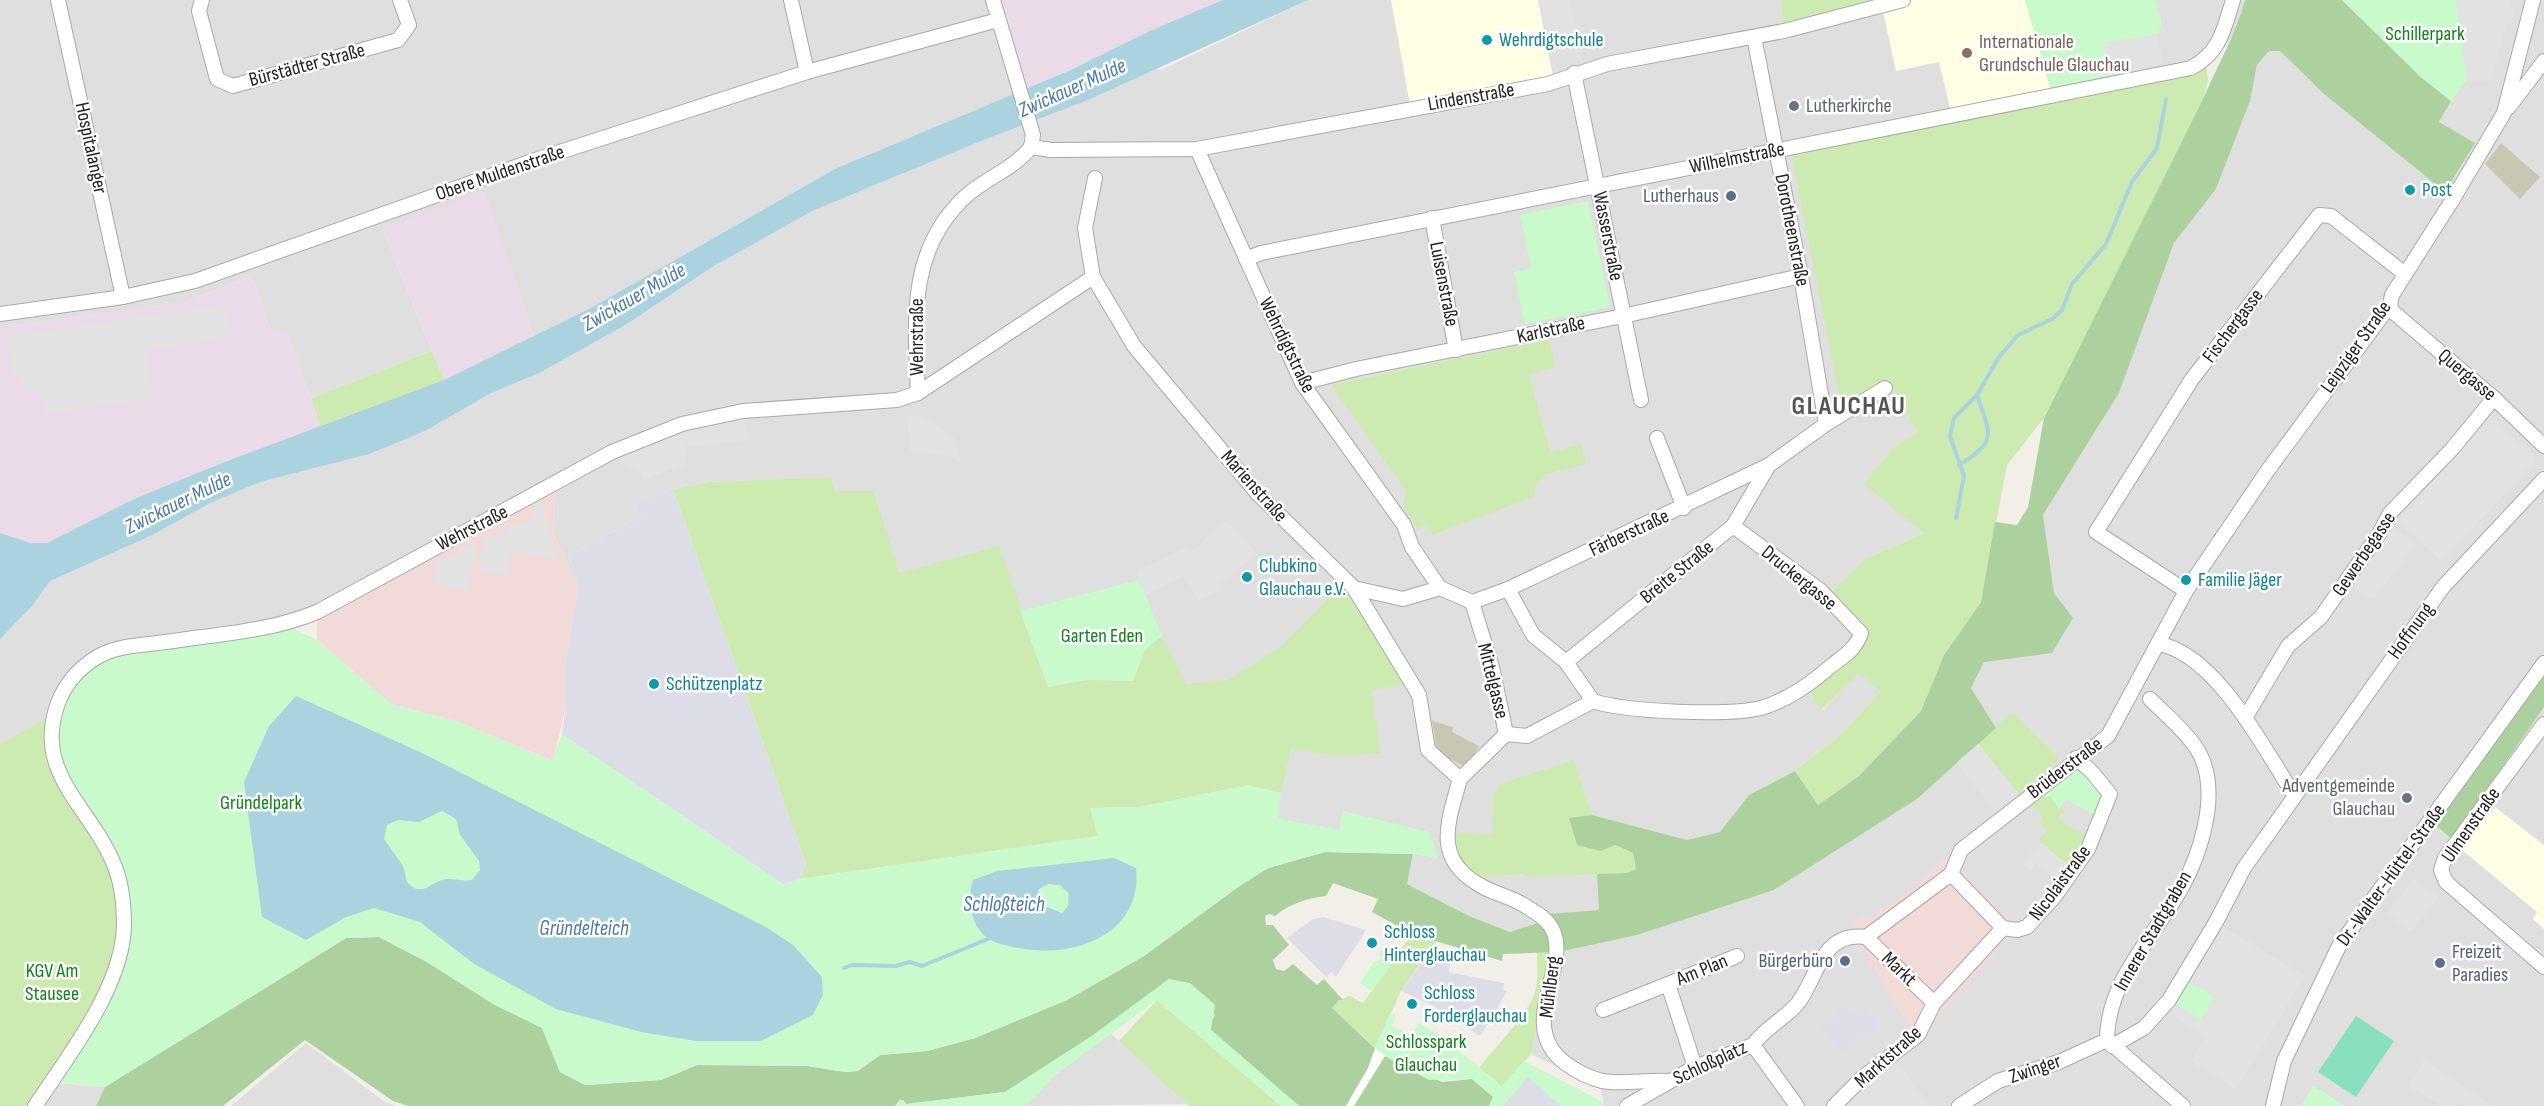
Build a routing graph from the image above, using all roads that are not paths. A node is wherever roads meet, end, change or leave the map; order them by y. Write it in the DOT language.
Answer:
graph roads {
  1 [pos="58,0"];
  2 [pos="202,0"];
  3 [pos="400,0"];
  4 [pos="791,0"];
  5 [pos="993,0"];
  6 [pos="1903,0"];
  7 [pos="2233,0"];
  8 [pos="2533,0"];
  9 [pos="998,20"];
  10 [pos="1754,37"];
  11 [pos="2544,61"];
  12 [pos="807,72"];
  13 [pos="1574,73"];
  14 [pos="2504,113"];
  15 [pos="1032,141"];
  16 [pos="1197,149"];
  17 [pos="1776,150"];
  18 [pos="1095,178"];
  19 [pos="1598,186"];
  20 [pos="1432,218"];
  21 [pos="1246,259"];
  22 [pos="2405,274"];
  23 [pos="1801,276"];
  24 [pos="1092,277"];
  25 [pos="123,297"];
  26 [pos="2390,305"];
  27 [pos="0,314"];
  28 [pos="1623,316"];
  29 [pos="1456,350"];
  30 [pos="1302,383"];
  31 [pos="1885,388"];
  32 [pos="918,393"];
  33 [pos="2494,398"];
  34 [pos="1641,400"];
  35 [pos="1826,424"];
  36 [pos="1657,438"];
  37 [pos="2544,446"];
  38 [pos="1769,465"];
  39 [pos="2544,479"];
  40 [pos="1684,508"];
  41 [pos="1733,526"];
  42 [pos="1354,588"];
  43 [pos="1440,588"];
  44 [pos="1508,589"];
  45 [pos="2186,591"];
  46 [pos="1472,602"];
  47 [pos="2159,644"];
  48 [pos="1566,662"];
  49 [pos="2544,663"];
  50 [pos="2150,699"];
  51 [pos="1593,701"];
  52 [pos="2245,718"];
  53 [pos="2544,724"];
  54 [pos="1506,734"];
  55 [pos="2076,758"];
  56 [pos="1460,778"];
  57 [pos="2294,795"];
  58 [pos="1951,874"];
  59 [pos="2003,928"];
  60 [pos="1866,937"];
  61 [pos="1737,956"];
  62 [pos="2544,967"];
  63 [pos="1668,984"];
  64 [pos="1934,1003"];
  65 [pos="1603,1010"];
  66 [pos="2109,1043"];
  67 [pos="1753,1044"];
  68 [pos="1695,1068"];
  69 [pos="1670,1082"];
  70 [pos="35,1106"];
  71 [pos="1627,1106"];
  72 [pos="1797,1106"];
  73 [pos="1834,1106"];
  74 [pos="1959,1106"];
  75 [pos="2183,1106"];
  76 [pos="2273,1106"];
  1 -- 25 [label="street, Hospitalanger"];
  2 -- 3 [label="street, Bürstädter Straße"];
  4 -- 12 [label="street"];
  5 -- 9 [label="street"];
  6 -- 10 [label="street, Lindenstraße"];
  7 -- 17 [label="street, Wilhelmstraße"];
  8 -- 14 [label="street, Leipziger Straße"];
  9 -- 12 [label="street, Obere Muldenstraße"];
  9 -- 15 [label="street"];
  10 -- 13 [label="street, Lindenstraße"];
  10 -- 17 [label="street, Dorotheenstraße"];
  11 -- 14 [label="street"];
  12 -- 25 [label="street, Obere Muldenstraße"];
  13 -- 16 [label="street, Lindenstraße"];
  13 -- 19 [label="street, Wasserstraße"];
  14 -- 22 [label="street, Leipziger Straße"];
  15 -- 16 [label="street, Lindenstraße"];
  15 -- 32 [label="street, Wehrstraße"];
  16 -- 21 [label="street, Wehrdigtstraße"];
  17 -- 19 [label="street, Wilhelmstraße"];
  17 -- 23 [label="street, Dorotheenstraße"];
  18 -- 24 [label="street, Marienstraße"];
  19 -- 20 [label="street, Wilhelmstraße"];
  19 -- 28 [label="street, Wasserstraße"];
  20 -- 21 [label="street, Wilhelmstraße"];
  20 -- 29 [label="street, Luisenstraße"];
  21 -- 30 [label="street, Wehrdigtstraße"];
  22 -- 26 [label="street, Leipziger Straße"];
  22 -- 45 [label="street, Fischergasse"];
  23 -- 28 [label="street, Karlstraße"];
  23 -- 35 [label="street, Dorotheenstraße"];
  24 -- 32 [label="street, Wehrstraße"];
  24 -- 42 [label="street, Marienstraße"];
  25 -- 27 [label="street, Obere Muldenstraße"];
  26 -- 33 [label="street, Quergasse"];
  26 -- 45 [label="street, Leipziger Straße"];
  28 -- 29 [label="street, Karlstraße"];
  28 -- 34 [label="street, Wasserstraße"];
  29 -- 30 [label="street, Karlstraße"];
  30 -- 43 [label="street, Wehrdigtstraße"];
  31 -- 35 [label="street, Färberstraße"];
  32 -- 70 [label="street, Wehrstraße"];
  33 -- 37 [label="street, Quergasse"];
  33 -- 52 [label="street, Gewerbegasse"];
  35 -- 38 [label="street, Färberstraße"];
  36 -- 40 [label="street"];
  38 -- 40 [label="street, Färberstraße"];
  38 -- 41 [label="street, Breite Straße"];
  39 -- 57 [label="street, Hoffnung"];
  40 -- 44 [label="street, Färberstraße"];
  41 -- 48 [label="street, Breite Straße"];
  41 -- 51 [label="street, Druckergasse"];
  42 -- 43 [label="street"];
  42 -- 56 [label="street, Marienstraße"];
  43 -- 46 [label="street"];
  44 -- 46 [label="street, Färberstraße"];
  44 -- 48 [label="street"];
  45 -- 47 [label="street, Leipziger Straße"];
  46 -- 54 [label="street, Mittelgasse"];
  47 -- 52 [label="street"];
  47 -- 55 [label="street, Brüderstraße"];
  48 -- 51 [label="street"];
  49 -- 76 [label="street, Dr.-Walter-Hüttel-Straße"];
  50 -- 66 [label="street, Innerer Stadtgraben"];
  51 -- 54 [label="street"];
  52 -- 57 [label="street"];
  53 -- 62 [label="street, Ulmenstraße"];
  54 -- 56 [label="street, Mittelgasse"];
  55 -- 58 [label="street, Brüderstraße"];
  55 -- 59 [label="street, Nicolaistraße"];
  56 -- 69 [label="street, Mühlberg"];
  57 -- 66 [label="street, Hoffnung"];
  58 -- 59 [label="street"];
  58 -- 60 [label="street, Markt"];
  59 -- 64 [label="street"];
  60 -- 64 [label="street, Markt"];
  60 -- 67 [label="street, Schloßplatz"];
  61 -- 63 [label="street, Am Plan"];
  63 -- 65 [label="street, Am Plan"];
  63 -- 68 [label="street, Am Plan"];
  64 -- 73 [label="street, Marktstraße"];
  66 -- 74 [label="street, Zwinger"];
  66 -- 75 [label="street"];
  67 -- 68 [label="street, Schloßplatz"];
  67 -- 72 [label="street"];
  68 -- 69 [label="street, Schloßplatz"];
  69 -- 71 [label="street, Schloßplatz"];
}
